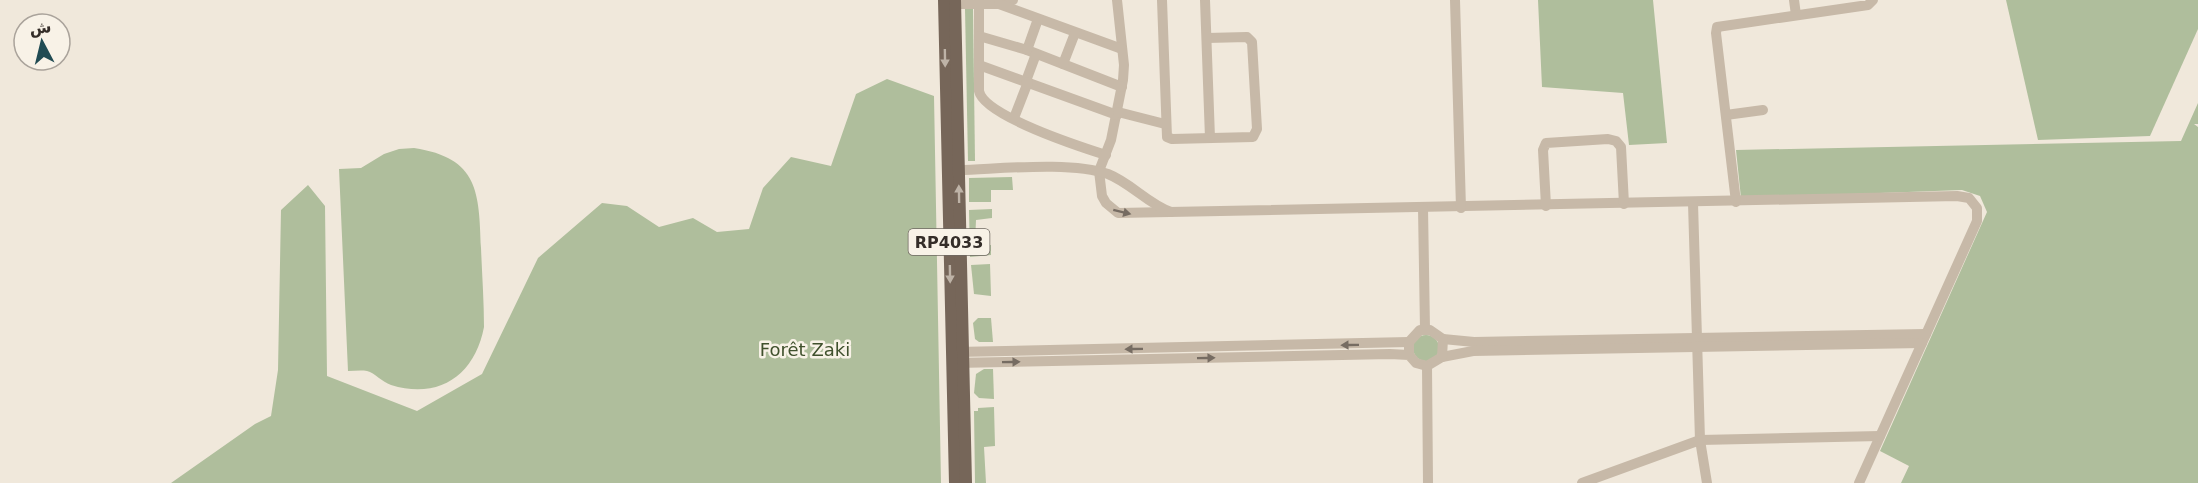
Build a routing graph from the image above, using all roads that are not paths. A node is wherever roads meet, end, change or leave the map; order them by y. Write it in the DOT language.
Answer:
graph roads {
  1 [pos="1013,0"];
  2 [pos="1117,0"];
  3 [pos="1162,0"];
  4 [pos="1205,0"];
  5 [pos="1455,0"];
  6 [pos="1794,0"];
  7 [pos="1873,0"];
  8 [pos="951,1"];
  9 [pos="979,2"];
  10 [pos="999,4"];
  11 [pos="1796,15"];
  12 [pos="1038,20"];
  13 [pos="1075,33"];
  14 [pos="979,36"];
  15 [pos="1207,38"];
  16 [pos="1122,49"];
  17 [pos="1031,52"];
  18 [pos="979,64"];
  19 [pos="1063,64"];
  20 [pos="1027,82"];
  21 [pos="1122,87"];
  22 [pos="1763,110"];
  23 [pos="1117,114"];
  24 [pos="1726,115"];
  25 [pos="1014,118"];
  26 [pos="1165,124"];
  27 [pos="1210,138"];
  28 [pos="1106,155"];
  29 [pos="959,170"];
  30 [pos="1099,171"];
  31 [pos="1736,202"];
  32 [pos="1693,203"];
  33 [pos="1624,204"];
  34 [pos="1546,206"];
  35 [pos="1424,208"];
  36 [pos="1461,208"];
  37 [pos="1175,213"];
  38 [pos="1425,329"];
  39 [pos="1924,338"];
  40 [pos="1443,339"];
  41 [pos="1408,342"];
  42 [pos="1697,342"];
  43 [pos="1528,345"];
  44 [pos="1409,355"];
  45 [pos="958,357"];
  46 [pos="1442,357"];
  47 [pos="1427,366"];
  48 [pos="1880,436"];
  49 [pos="1700,440"];
  50 [pos="956,483"];
  51 [pos="966,483"];
  52 [pos="1428,483"];
  53 [pos="1582,483"];
  54 [pos="1707,483"];
  55 [pos="1859,483"];
  1 -- 10 [label="street"];
  2 -- 16 [label="street"];
  3 -- 26 [label="street"];
  4 -- 15 [label="street"];
  5 -- 36 [label="street"];
  6 -- 11 [label="street"];
  7 -- 11 [label="street"];
  8 -- 9 [label="street"];
  8 -- 29 [label="main road, RP4033"];
  8 -- 45 [label="main road, RP4033, one-way"];
  9 -- 10 [label="street"];
  9 -- 14 [label="street"];
  10 -- 12 [label="street"];
  11 -- 24 [label="street"];
  12 -- 13 [label="street"];
  12 -- 17 [label="street"];
  13 -- 16 [label="street"];
  13 -- 19 [label="street"];
  14 -- 17 [label="street"];
  14 -- 18 [label="street"];
  15 -- 27 [label="street"];
  15 -- 27 [label="street"];
  16 -- 21 [label="street"];
  17 -- 19 [label="street"];
  17 -- 20 [label="street"];
  18 -- 20 [label="street"];
  18 -- 25 [label="street"];
  19 -- 21 [label="street"];
  20 -- 23 [label="street"];
  20 -- 25 [label="street"];
  21 -- 23 [label="street"];
  22 -- 24 [label="street"];
  23 -- 26 [label="street"];
  23 -- 28 [label="street"];
  24 -- 31 [label="street"];
  25 -- 28 [label="street"];
  26 -- 27 [label="street"];
  28 -- 30 [label="street"];
  29 -- 30 [label="street"];
  45 -- 29 [label="main road, RP4033, one-way"];
  30 -- 37 [label="street"];
  30 -- 37 [label="street, one-way"];
  31 -- 32 [label="street"];
  31 -- 39 [label="street"];
  32 -- 33 [label="street"];
  32 -- 42 [label="street"];
  33 -- 34 [label="street"];
  33 -- 34 [label="street"];
  34 -- 36 [label="street"];
  35 -- 36 [label="street"];
  35 -- 37 [label="street"];
  35 -- 38 [label="street"];
  38 -- 40 [label="street"];
  38 -- 41 [label="street"];
  39 -- 42 [label="street"];
  39 -- 48 [label="street"];
  40 -- 43 [label="street"];
  40 -- 46 [label="street"];
  41 -- 44 [label="street"];
  41 -- 45 [label="street, one-way"];
  42 -- 43 [label="street"];
  42 -- 49 [label="street"];
  43 -- 46 [label="street"];
  45 -- 44 [label="street, one-way"];
  44 -- 47 [label="street"];
  45 -- 50 [label="main road, RP4033"];
  45 -- 51 [label="main road, RP4033"];
  46 -- 47 [label="street"];
  47 -- 52 [label="street"];
  48 -- 49 [label="street"];
  48 -- 55 [label="street"];
  49 -- 53 [label="street"];
  49 -- 54 [label="street"];
}
